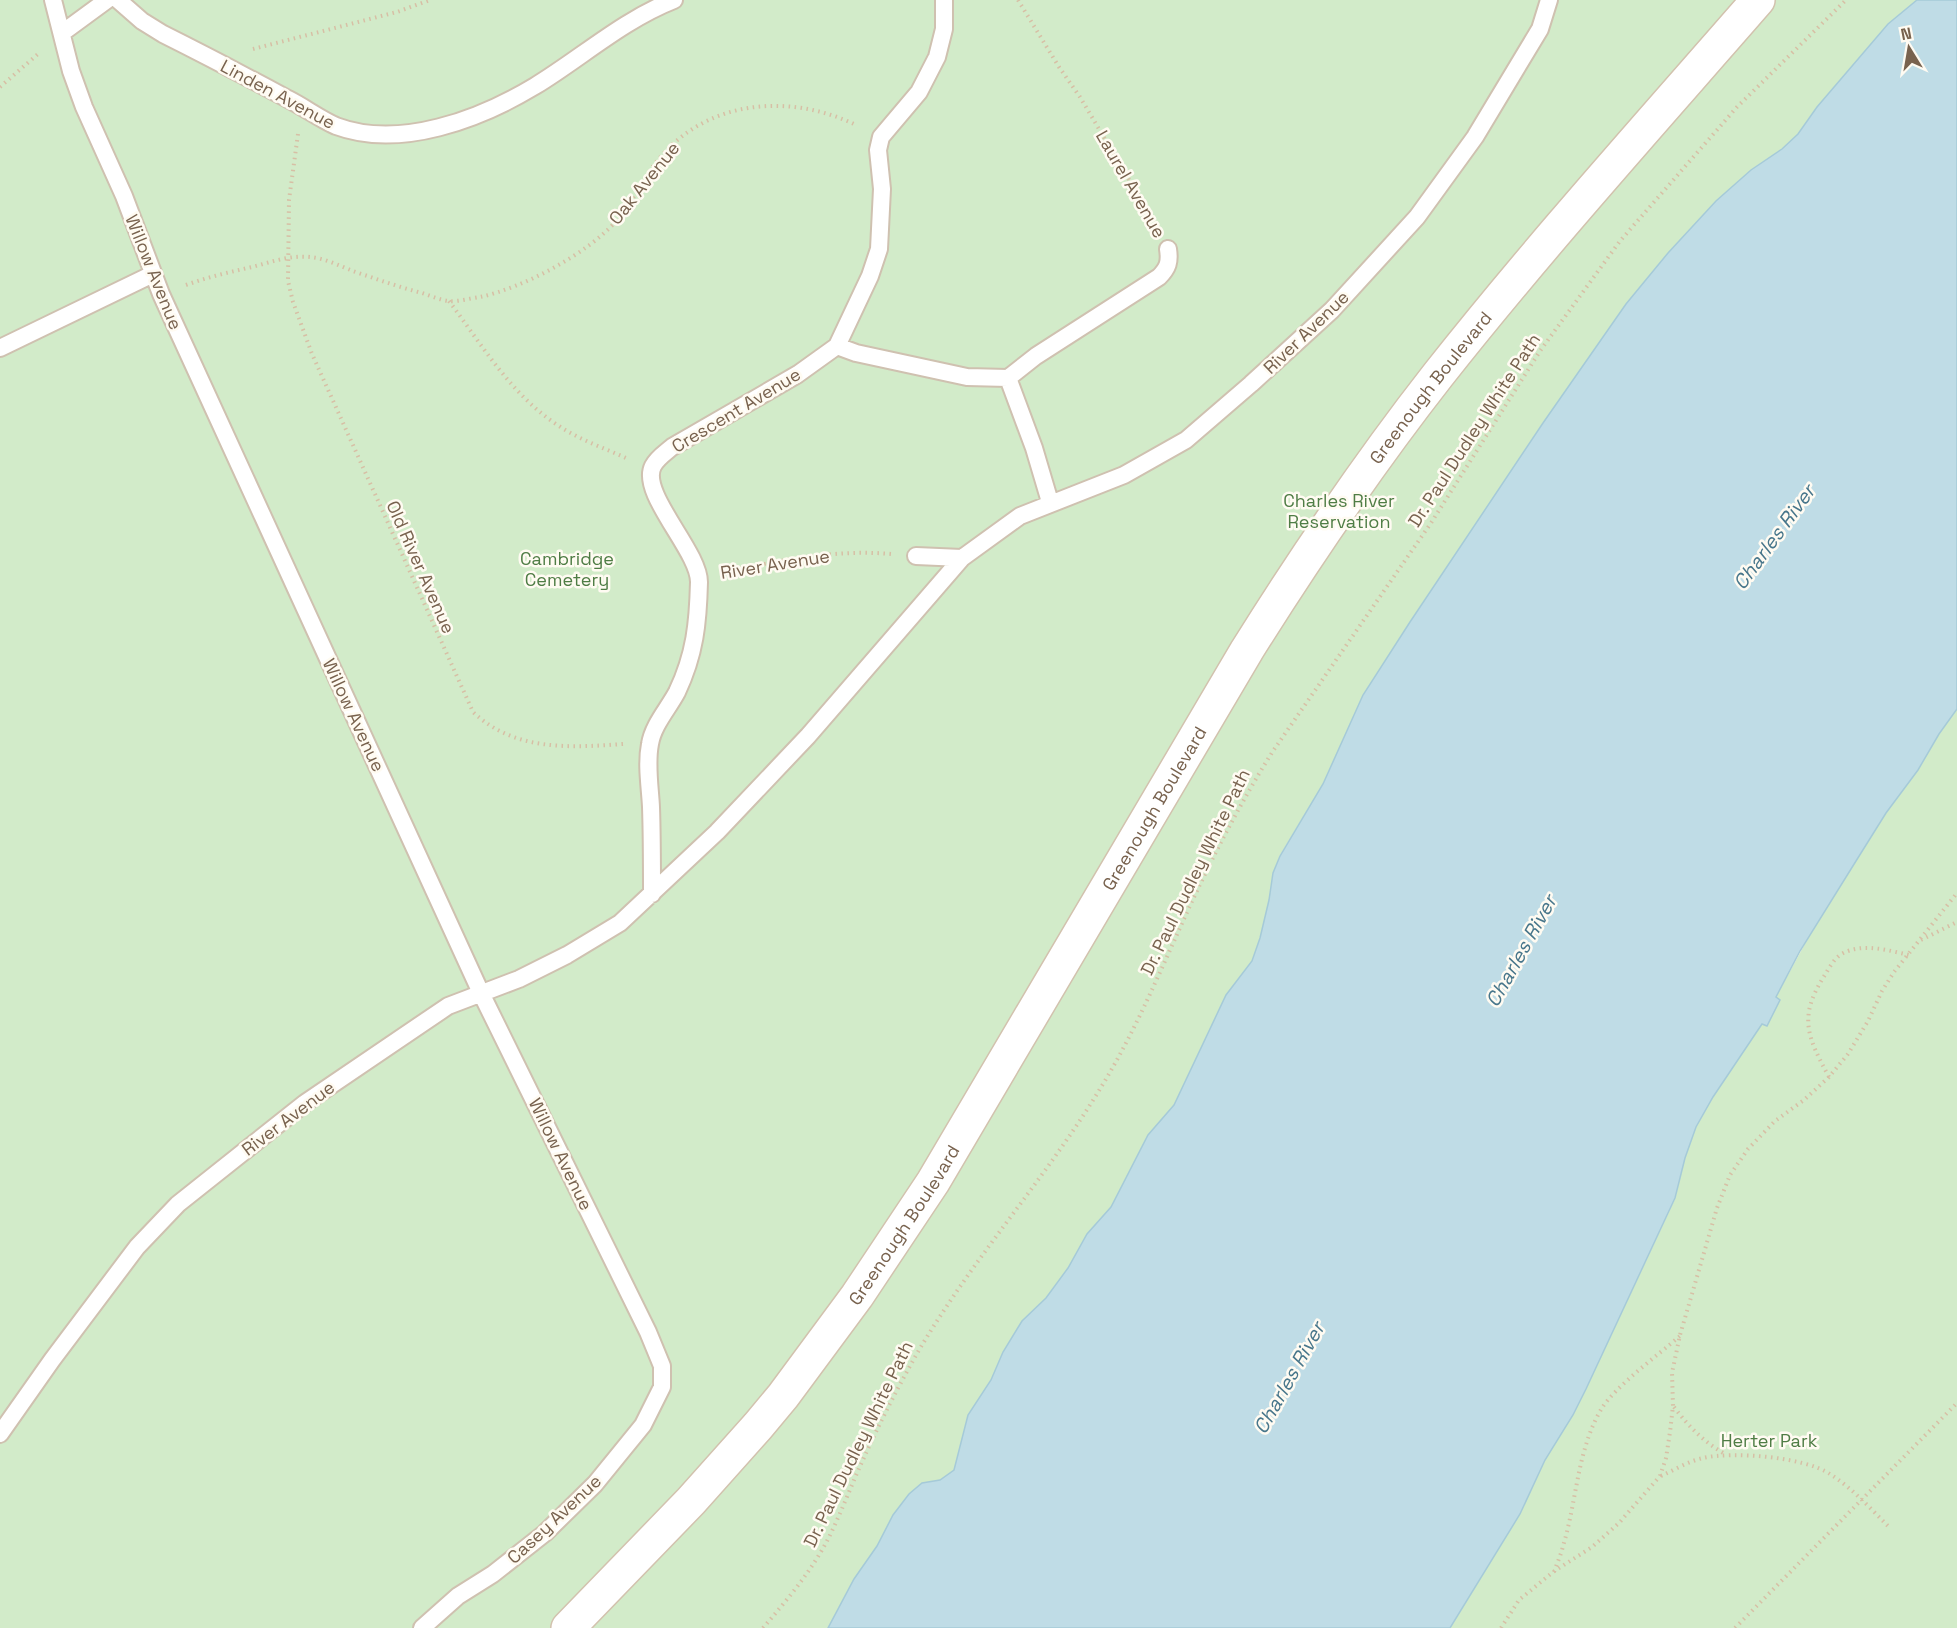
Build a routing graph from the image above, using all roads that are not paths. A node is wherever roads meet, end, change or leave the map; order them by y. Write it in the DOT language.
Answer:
graph roads {
  1 [pos="53,0"];
  2 [pos="107,0"];
  3 [pos="118,0"];
  4 [pos="674,0"];
  5 [pos="944,0"];
  6 [pos="1549,0"];
  7 [pos="1758,0"];
  8 [pos="62,33"];
  9 [pos="1168,249"];
  10 [pos="153,274"];
  11 [pos="837,346"];
  12 [pos="0,348"];
  13 [pos="1008,378"];
  14 [pos="1050,502"];
  15 [pos="916,556"];
  16 [pos="962,558"];
  17 [pos="699,577"];
  18 [pos="652,894"];
  19 [pos="481,993"];
  20 [pos="662,1387"];
  21 [pos="0,1434"];
  22 [pos="422,1628"];
  23 [pos="568,1628"];
  1 -- 8 [label="lane, Willow Avenue"];
  2 -- 8 [label="lane"];
  3 -- 4 [label="lane, Linden Avenue"];
  5 -- 11 [label="lane, Crescent Avenue"];
  6 -- 14 [label="lane, River Avenue"];
  7 -- 23 [label="main road, Greenough Boulevard"];
  8 -- 10 [label="lane, Willow Avenue"];
  9 -- 13 [label="lane, Laurel Avenue"];
  10 -- 12 [label="lane"];
  10 -- 19 [label="lane, Willow Avenue"];
  11 -- 13 [label="lane"];
  11 -- 17 [label="lane, Crescent Avenue"];
  13 -- 14 [label="lane"];
  14 -- 16 [label="lane, River Avenue"];
  15 -- 16 [label="lane"];
  16 -- 18 [label="lane, River Avenue"];
  17 -- 18 [label="lane, River Avenue"];
  18 -- 19 [label="lane, River Avenue"];
  19 -- 20 [label="lane, Willow Avenue"];
  19 -- 21 [label="lane, River Avenue"];
  20 -- 22 [label="lane, Casey Avenue"];
}
